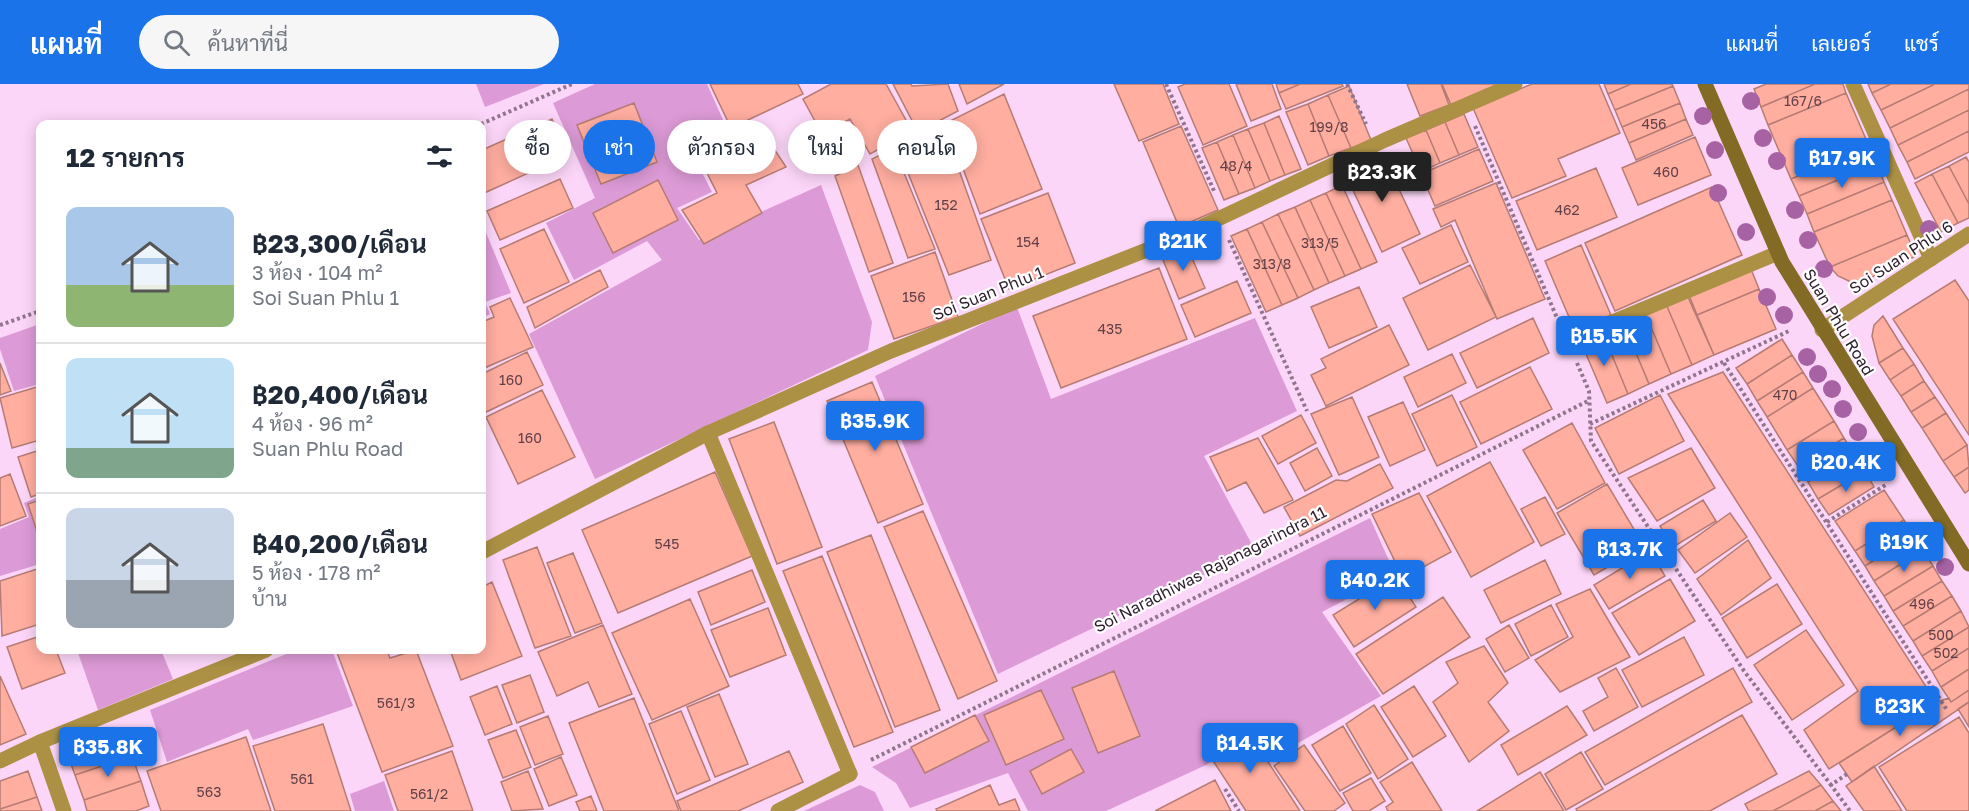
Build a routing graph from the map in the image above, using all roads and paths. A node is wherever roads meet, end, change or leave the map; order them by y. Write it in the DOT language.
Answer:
graph roads {
  1 [pos="572,84"];
  2 [pos="1166,84"];
  3 [pos="1347,84"];
  4 [pos="1515,84"];
  5 [pos="1706,84"];
  6 [pos="1853,84"];
  7 [pos="1465,104"];
  8 [pos="486,122"];
  9 [pos="1376,144"];
  10 [pos="1226,215"];
  11 [pos="1969,234"];
  12 [pos="1778,253"];
  13 [pos="1931,259"];
  14 [pos="36,312"];
  15 [pos="0,325"];
  16 [pos="1822,330"];
  17 [pos="1789,331"];
  18 [pos="1567,341"];
  19 [pos="1724,363"];
  20 [pos="1588,400"];
  21 [pos="1307,411"];
  22 [pos="1590,424"];
  23 [pos="708,433"];
  24 [pos="1887,484"];
  25 [pos="1827,522"];
  26 [pos="486,550"];
  27 [pos="1969,564"];
  28 [pos="256,654"];
  29 [pos="1947,710"];
  30 [pos="40,742"];
  31 [pos="0,761"];
  32 [pos="850,774"];
  33 [pos="1847,774"];
  34 [pos="1831,785"];
  35 [pos="1225,789"];
  36 [pos="64,811"];
  37 [pos="778,811"];
  38 [pos="1239,811"];
  39 [pos="1850,811"];
  1 -- 8 [label="path"];
  2 -- 10 [label="path"];
  3 -- 9 [label="path"];
  4 -- 7 [label="street, Soi Suan Phlu 1"];
  5 -- 12 [label="main road, Suan Phlu Road"];
  6 -- 13 [label="street"];
  7 -- 9 [label="street, Soi Suan Phlu 1"];
  7 -- 18 [label="path"];
  9 -- 10 [label="street, Soi Suan Phlu 1"];
  10 -- 21 [label="path"];
  10 -- 23 [label="street, Soi Suan Phlu 1"];
  11 -- 13 [label="street, Soi Suan Phlu 6"];
  12 -- 16 [label="main road, Suan Phlu Road"];
  12 -- 18 [label="street"];
  13 -- 16 [label="street, Soi Suan Phlu 6"];
  14 -- 15 [label="path"];
  16 -- 27 [label="main road, Suan Phlu Road"];
  17 -- 19 [label="path"];
  18 -- 20 [label="path"];
  19 -- 22 [label="path"];
  19 -- 25 [label="path"];
  20 -- 22 [label="path"];
  20 -- 32 [label="path, Soi Naradhiwas Rajanagarindra 11"];
  22 -- 34 [label="path"];
  23 -- 26 [label="street, Soi Suan Phlu 1"];
  23 -- 32 [label="street"];
  24 -- 25 [label="path"];
  25 -- 29 [label="path"];
  28 -- 30 [label="street"];
  30 -- 31 [label="street"];
  30 -- 36 [label="street"];
  32 -- 37 [label="street"];
  33 -- 34 [label="path"];
  34 -- 39 [label="path"];
  35 -- 38 [label="path"];
}
